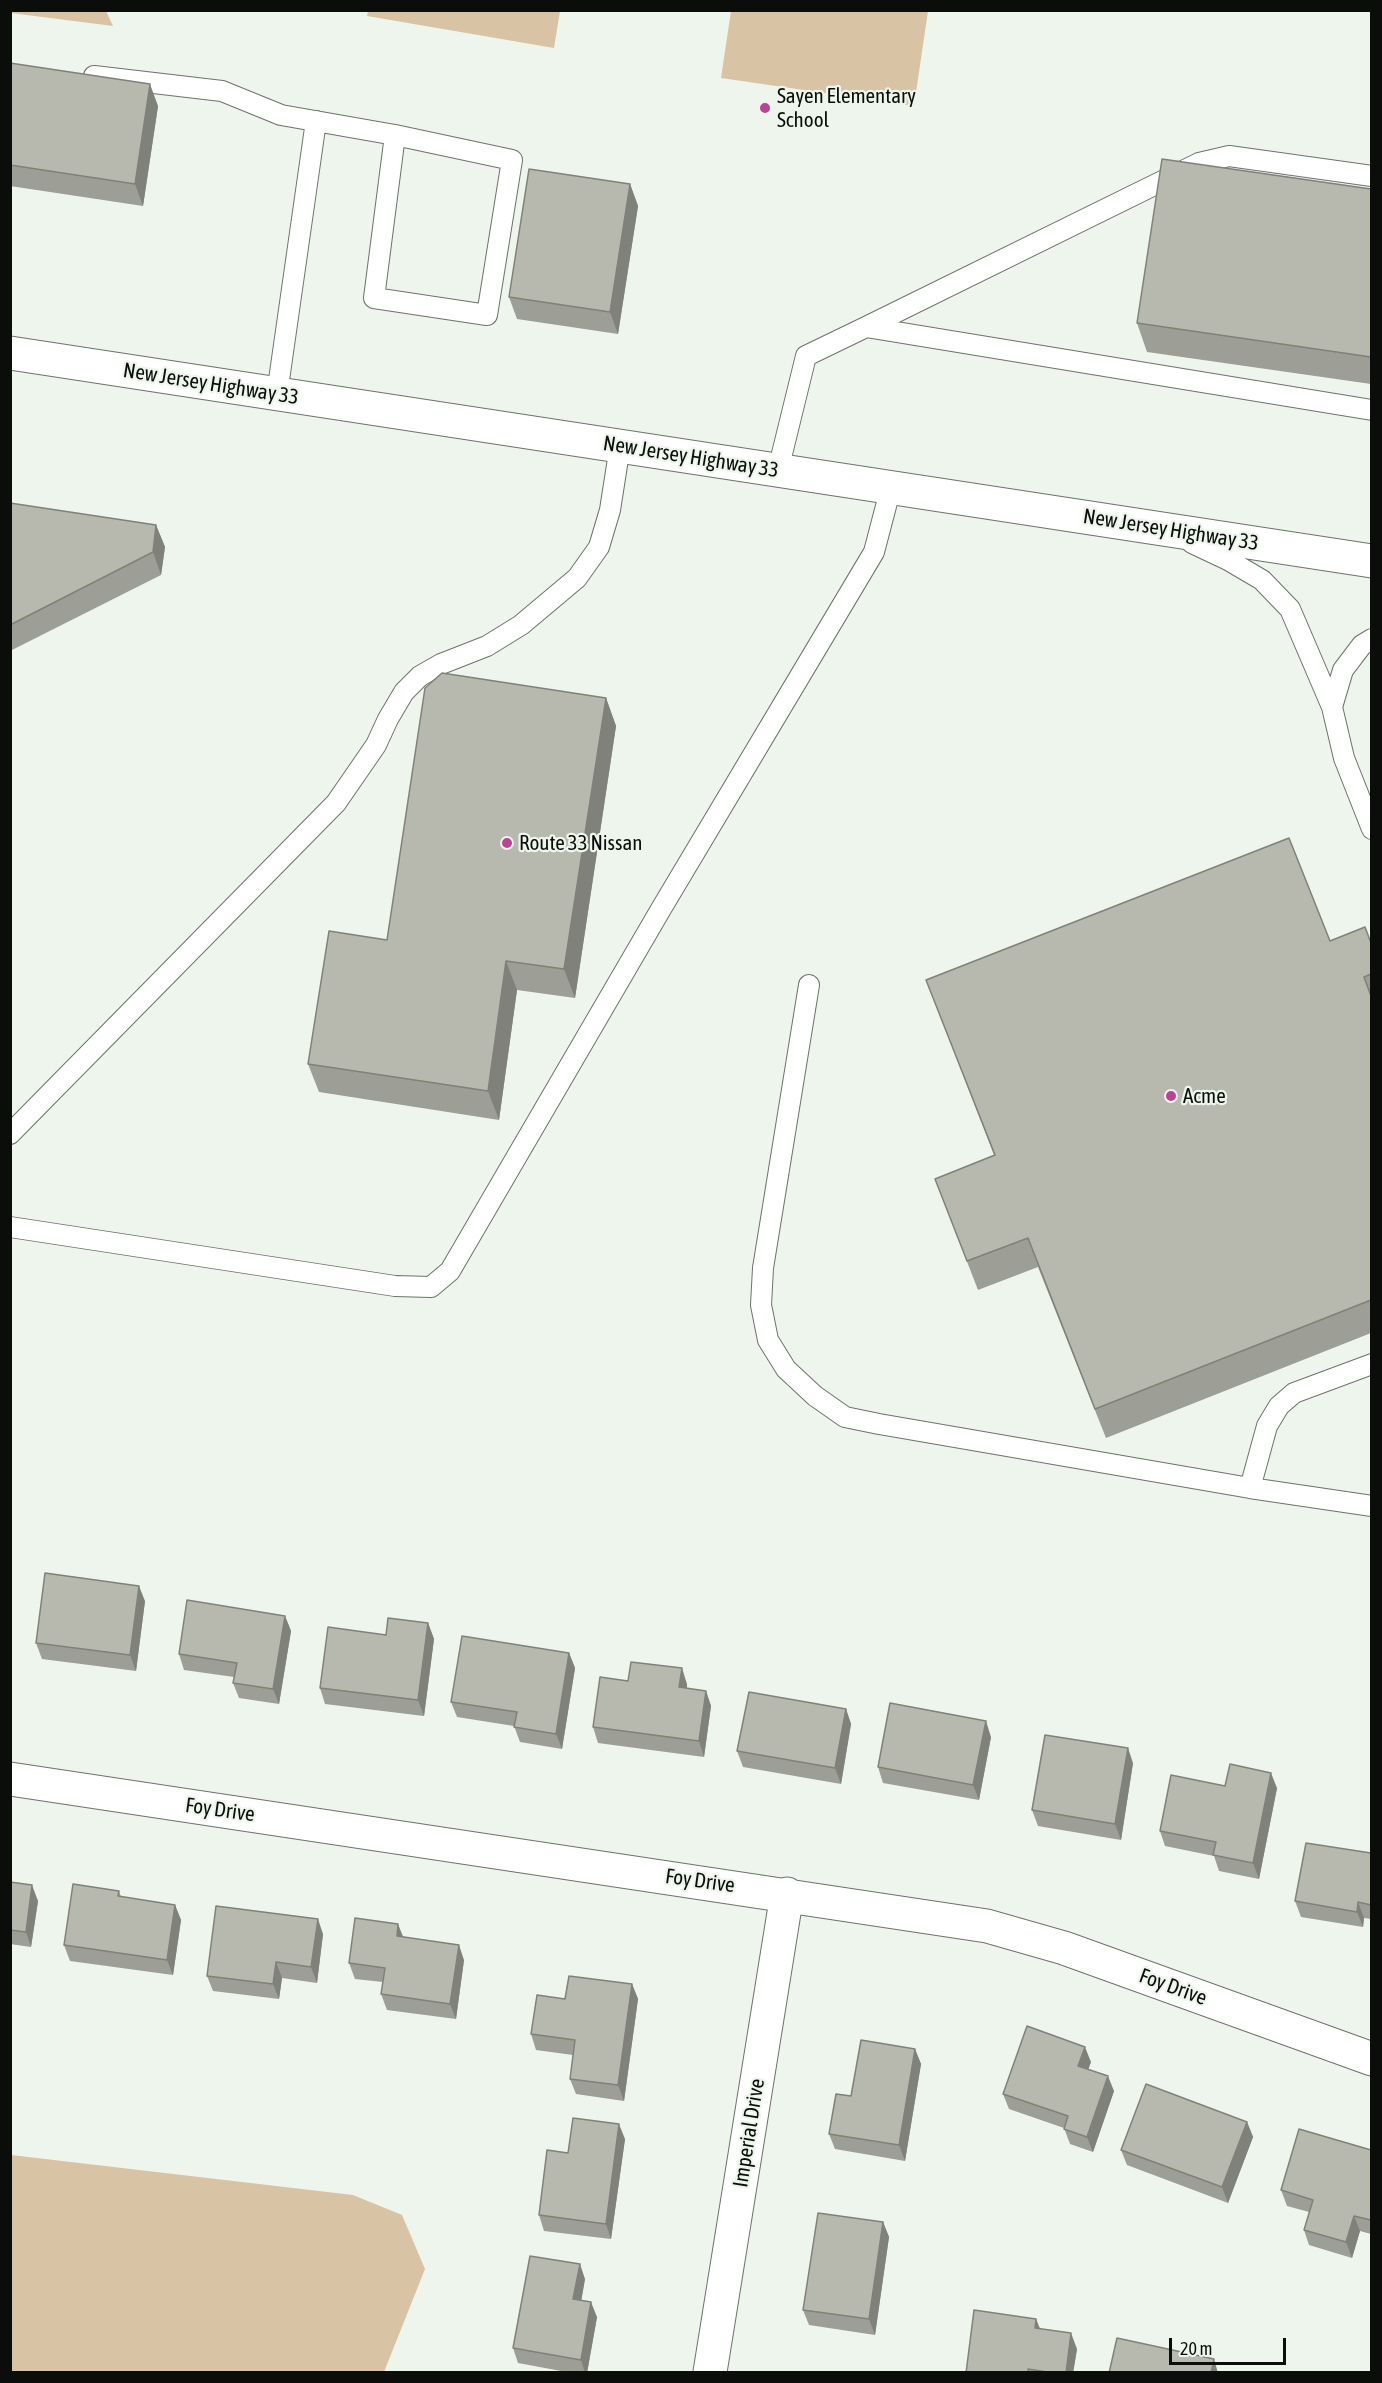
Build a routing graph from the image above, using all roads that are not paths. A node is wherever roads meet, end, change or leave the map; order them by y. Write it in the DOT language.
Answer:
graph roads {
  1 [pos="81,75"];
  2 [pos="316,121"];
  3 [pos="394,135"];
  4 [pos="1371,176"];
  5 [pos="866,327"];
  6 [pos="10,353"];
  7 [pos="277,394"];
  8 [pos="1371,410"];
  9 [pos="620,446"];
  10 [pos="778,470"];
  11 [pos="891,488"];
  12 [pos="1158,528"];
  13 [pos="1371,561"];
  14 [pos="1371,639"];
  15 [pos="1332,707"];
  16 [pos="1371,829"];
  17 [pos="809,985"];
  18 [pos="10,1134"];
  19 [pos="10,1227"];
  20 [pos="1371,1364"];
  21 [pos="1250,1488"];
  22 [pos="1371,1506"];
  23 [pos="10,1779"];
  24 [pos="787,1894"];
  25 [pos="1371,2059"];
  26 [pos="710,2373"];
  1 -- 2 [label="lane"];
  2 -- 3 [label="lane"];
  2 -- 7 [label="lane"];
  3 -- 3 [label="lane"];
  4 -- 5 [label="lane"];
  5 -- 8 [label="lane"];
  5 -- 10 [label="lane"];
  6 -- 7 [label="street, New Jersey Highway 33"];
  7 -- 9 [label="street, New Jersey Highway 33"];
  9 -- 10 [label="street, New Jersey Highway 33"];
  9 -- 18 [label="lane"];
  10 -- 11 [label="street, New Jersey Highway 33"];
  11 -- 12 [label="street, New Jersey Highway 33"];
  11 -- 19 [label="lane"];
  12 -- 13 [label="street, New Jersey Highway 33"];
  12 -- 15 [label="lane"];
  14 -- 15 [label="lane"];
  15 -- 16 [label="lane"];
  17 -- 21 [label="lane"];
  20 -- 21 [label="lane"];
  21 -- 22 [label="lane"];
  23 -- 24 [label="street, Foy Drive"];
  24 -- 25 [label="street, Foy Drive"];
  24 -- 26 [label="street, Imperial Drive"];
}
